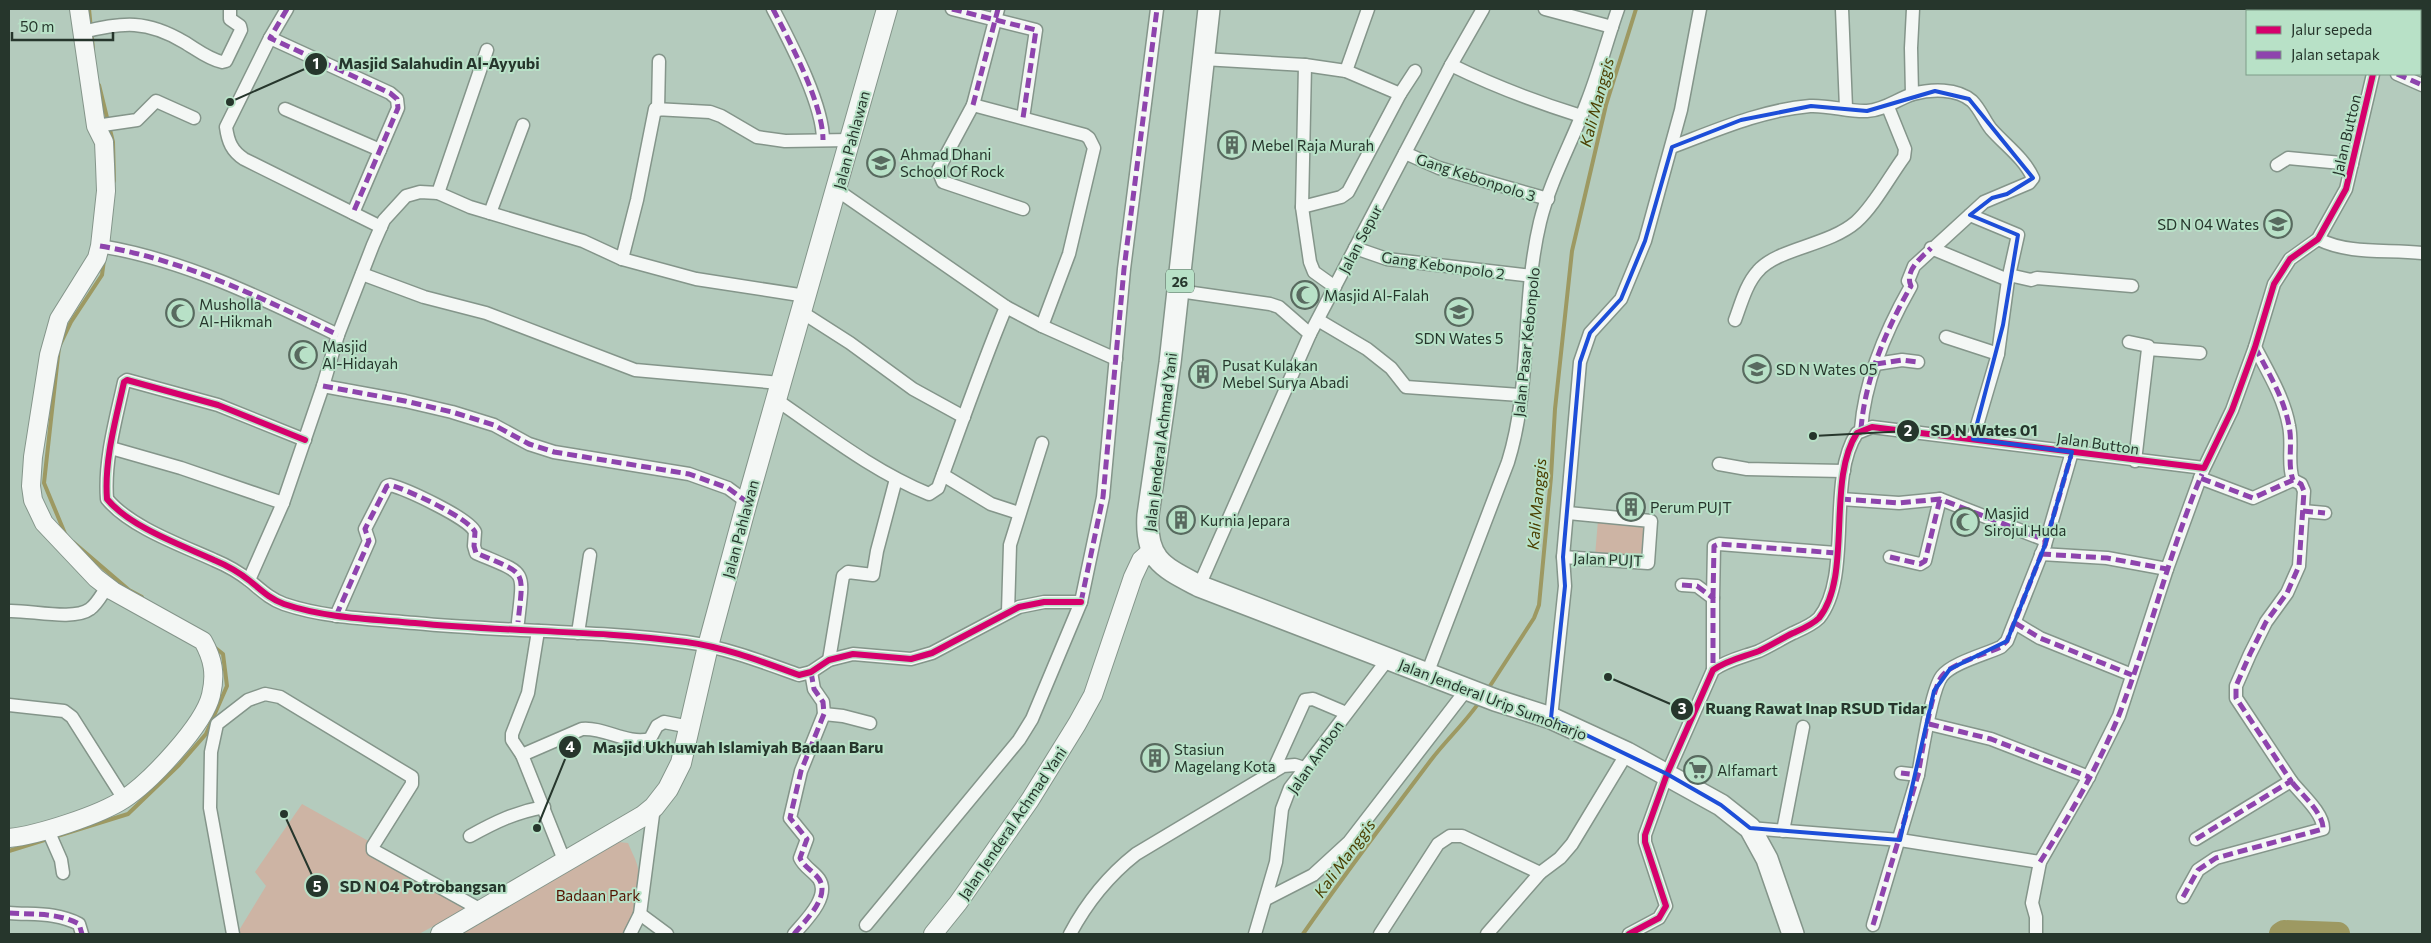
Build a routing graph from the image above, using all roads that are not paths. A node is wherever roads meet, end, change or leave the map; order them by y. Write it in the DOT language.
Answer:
graph roads {
  1 [pos="78,9"];
  2 [pos="230,9"];
  3 [pos="287,9"];
  4 [pos="773,9"];
  5 [pos="887,9"];
  6 [pos="952,9"];
  7 [pos="1156,9"];
  8 [pos="1210,9"];
  9 [pos="1368,9"];
  10 [pos="1483,9"];
  11 [pos="1545,9"];
  12 [pos="1618,9"];
  13 [pos="1700,9"];
  14 [pos="1842,9"];
  15 [pos="1913,9"];
  16 [pos="996,15"];
  17 [pos="1612,27"];
  18 [pos="90,31"];
  19 [pos="270,38"];
  20 [pos="487,50"];
  21 [pos="1203,59"];
  22 [pos="659,61"];
  23 [pos="1451,64"];
  24 [pos="1305,65"];
  25 [pos="1346,71"];
  26 [pos="1415,71"];
  27 [pos="2373,75"];
  28 [pos="2399,75"];
  29 [pos="2422,85"];
  30 [pos="1400,94"];
  31 [pos="1912,94"];
  32 [pos="972,105"];
  33 [pos="1888,106"];
  34 [pos="1846,108"];
  35 [pos="285,109"];
  36 [pos="658,110"];
  37 [pos="1581,116"];
  38 [pos="194,118"];
  39 [pos="1023,118"];
  40 [pos="100,125"];
  41 [pos="523,125"];
  42 [pos="823,140"];
  43 [pos="851,140"];
  44 [pos="1672,147"];
  45 [pos="380,150"];
  46 [pos="1405,153"];
  47 [pos="2352,164"];
  48 [pos="2277,165"];
  49 [pos="837,190"];
  50 [pos="438,193"];
  51 [pos="1548,199"];
  52 [pos="1302,207"];
  53 [pos="1023,210"];
  54 [pos="353,213"];
  55 [pos="490,213"];
  56 [pos="1970,215"];
  57 [pos="380,227"];
  58 [pos="2318,238"];
  59 [pos="106,247"];
  60 [pos="1355,248"];
  61 [pos="1931,248"];
  62 [pos="2422,252"];
  63 [pos="622,259"];
  64 [pos="362,274"];
  65 [pos="1532,276"];
  66 [pos="2008,278"];
  67 [pos="2132,286"];
  68 [pos="1335,287"];
  69 [pos="1179,292"];
  70 [pos="803,304"];
  71 [pos="1006,307"];
  72 [pos="1318,320"];
  73 [pos="1735,320"];
  74 [pos="1042,326"];
  75 [pos="1310,334"];
  76 [pos="338,335"];
  77 [pos="1946,337"];
  78 [pos="2129,342"];
  79 [pos="2255,347"];
  80 [pos="2148,349"];
  81 [pos="2200,353"];
  82 [pos="1998,354"];
  83 [pos="1116,359"];
  84 [pos="1918,362"];
  85 [pos="1876,364"];
  86 [pos="323,386"];
  87 [pos="778,391"];
  88 [pos="1520,395"];
  89 [pos="964,417"];
  90 [pos="1861,429"];
  91 [pos="305,440"];
  92 [pos="1973,440"];
  93 [pos="1042,443"];
  94 [pos="111,448"];
  95 [pos="2072,452"];
  96 [pos="2135,461"];
  97 [pos="1719,464"];
  98 [pos="1844,471"];
  99 [pos="2202,473"];
  100 [pos="943,475"];
  101 [pos="896,479"];
  102 [pos="2293,480"];
  103 [pos="1840,499"];
  104 [pos="1940,499"];
  105 [pos="747,502"];
  106 [pos="283,503"];
  107 [pos="2303,512"];
  108 [pos="1019,513"];
  109 [pos="2324,513"];
  110 [pos="1568,514"];
  111 [pos="2043,550"];
  112 [pos="1152,551"];
  113 [pos="1836,553"];
  114 [pos="590,555"];
  115 [pos="1563,557"];
  116 [pos="1890,557"];
  117 [pos="2167,569"];
  118 [pos="249,580"];
  119 [pos="1682,585"];
  120 [pos="1200,586"];
  121 [pos="107,587"];
  122 [pos="1713,598"];
  123 [pos="1081,602"];
  124 [pos="9,611"];
  125 [pos="1008,612"];
  126 [pos="336,616"];
  127 [pos="518,622"];
  128 [pos="2015,623"];
  129 [pos="538,631"];
  130 [pos="578,633"];
  131 [pos="708,646"];
  132 [pos="1388,659"];
  133 [pos="829,660"];
  134 [pos="1713,670"];
  135 [pos="812,672"];
  136 [pos="1427,674"];
  137 [pos="2132,675"];
  138 [pos="1470,690"];
  139 [pos="9,705"];
  140 [pos="1346,713"];
  141 [pos="824,714"];
  142 [pos="1552,718"];
  143 [pos="870,723"];
  144 [pos="211,724"];
  145 [pos="1929,724"];
  146 [pos="690,726"];
  147 [pos="1803,726"];
  148 [pos="1627,753"];
  149 [pos="522,755"];
  150 [pos="1304,768"];
  151 [pos="1272,773"];
  152 [pos="1901,773"];
  153 [pos="1667,774"];
  154 [pos="1918,775"];
  155 [pos="2089,777"];
  156 [pos="2290,781"];
  157 [pos="124,799"];
  158 [pos="544,807"];
  159 [pos="654,807"];
  160 [pos="1750,828"];
  161 [pos="48,830"];
  162 [pos="1783,831"];
  163 [pos="470,836"];
  164 [pos="9,838"];
  165 [pos="2196,839"];
  166 [pos="1900,840"];
  167 [pos="564,860"];
  168 [pos="2040,862"];
  169 [pos="63,873"];
  170 [pos="1540,873"];
  171 [pos="2183,897"];
  172 [pos="1266,899"];
  173 [pos="483,911"];
  174 [pos="9,913"];
  175 [pos="640,914"];
  176 [pos="866,925"];
  177 [pos="1873,925"];
  178 [pos="1789,933"];
  179 [pos="82,934"];
  180 [pos="233,934"];
  181 [pos="441,934"];
  182 [pos="630,934"];
  183 [pos="666,934"];
  184 [pos="794,934"];
  185 [pos="933,934"];
  186 [pos="1070,934"];
  187 [pos="1255,934"];
  188 [pos="1380,934"];
  189 [pos="1487,934"];
  190 [pos="1629,934"];
  191 [pos="2036,934"];
  1 -- 18 [label="main road"];
  2 -- 18 [label="street"];
  3 -- 19 [label="street"];
  4 -- 42 [label="street"];
  5 -- 43 [label="main road, Jalan Pahlawan"];
  6 -- 16 [label="street"];
  7 -- 83 [label="street"];
  8 -- 21 [label="highway, Jalan Jenderal Achmad Yani / 26"];
  9 -- 25 [label="street"];
  10 -- 23 [label="street, Jalan Sepur"];
  11 -- 17 [label="street"];
  12 -- 17 [label="street, Jalan Pasar Kebonpolo"];
  13 -- 44 [label="street"];
  14 -- 34 [label="street"];
  15 -- 31 [label="street"];
  16 -- 32 [label="street"];
  16 -- 39 [label="street"];
  17 -- 37 [label="street, Jalan Pasar Kebonpolo"];
  18 -- 40 [label="main road"];
  19 -- 45 [label="street"];
  19 -- 54 [label="street"];
  20 -- 50 [label="street"];
  21 -- 24 [label="street"];
  21 -- 69 [label="highway, Jalan Jenderal Achmad Yani / 26"];
  22 -- 36 [label="street"];
  23 -- 37 [label="street"];
  23 -- 46 [label="street, Jalan Sepur"];
  24 -- 25 [label="street"];
  24 -- 52 [label="street"];
  25 -- 30 [label="street"];
  26 -- 30 [label="street"];
  27 -- 47 [label="street, Jalan Button"];
  28 -- 29 [label="street"];
  30 -- 52 [label="street"];
  31 -- 33 [label="street"];
  31 -- 56 [label="street"];
  32 -- 39 [label="street"];
  32 -- 53 [label="street"];
  33 -- 34 [label="street"];
  33 -- 73 [label="street"];
  34 -- 44 [label="street"];
  35 -- 45 [label="street"];
  36 -- 42 [label="street"];
  36 -- 63 [label="street"];
  37 -- 51 [label="street, Jalan Pasar Kebonpolo"];
  38 -- 40 [label="street"];
  39 -- 74 [label="street"];
  40 -- 59 [label="main road"];
  41 -- 55 [label="street"];
  42 -- 43 [label="street"];
  43 -- 49 [label="main road, Jalan Pahlawan"];
  44 -- 110 [label="street"];
  45 -- 54 [label="street"];
  46 -- 51 [label="street, Gang Kebonpolo 3"];
  46 -- 60 [label="street, Jalan Sepur"];
  47 -- 48 [label="street"];
  47 -- 58 [label="street, Jalan Button"];
  49 -- 70 [label="main road, Jalan Pahlawan"];
  49 -- 71 [label="street"];
  50 -- 55 [label="street"];
  50 -- 57 [label="street"];
  51 -- 65 [label="street, Jalan Pasar Kebonpolo"];
  52 -- 68 [label="street"];
  54 -- 57 [label="street"];
  55 -- 63 [label="street"];
  56 -- 61 [label="street"];
  56 -- 66 [label="street"];
  57 -- 64 [label="street"];
  58 -- 62 [label="street"];
  58 -- 79 [label="street, Jalan Button"];
  59 -- 76 [label="street"];
  59 -- 121 [label="main road"];
  60 -- 65 [label="street, Gang Kebonpolo 2"];
  60 -- 68 [label="street, Jalan Sepur"];
  61 -- 66 [label="street"];
  61 -- 85 [label="street"];
  63 -- 70 [label="street"];
  64 -- 76 [label="street"];
  64 -- 87 [label="street"];
  65 -- 88 [label="street, Jalan Pasar Kebonpolo"];
  66 -- 67 [label="street"];
  66 -- 82 [label="street"];
  68 -- 72 [label="street, Jalan Sepur"];
  69 -- 75 [label="street"];
  69 -- 112 [label="highway, Jalan Jenderal Achmad Yani / 26"];
  70 -- 87 [label="main road, Jalan Pahlawan"];
  70 -- 89 [label="street"];
  71 -- 74 [label="street"];
  71 -- 89 [label="street"];
  72 -- 75 [label="street, Jalan Sepur"];
  72 -- 88 [label="street"];
  74 -- 83 [label="street"];
  75 -- 120 [label="street, Jalan Sepur"];
  76 -- 86 [label="street"];
  77 -- 82 [label="street"];
  78 -- 80 [label="street"];
  79 -- 99 [label="street, Jalan Button"];
  79 -- 102 [label="street"];
  80 -- 81 [label="street"];
  80 -- 96 [label="street"];
  82 -- 92 [label="street"];
  83 -- 123 [label="street"];
  84 -- 85 [label="street"];
  85 -- 90 [label="street"];
  86 -- 91 [label="street"];
  86 -- 105 [label="street"];
  87 -- 101 [label="street"];
  87 -- 105 [label="main road, Jalan Pahlawan"];
  88 -- 136 [label="street, Jalan Pasar Kebonpolo"];
  89 -- 100 [label="street"];
  90 -- 92 [label="street, Jalan Button"];
  90 -- 98 [label="street"];
  91 -- 94 [label="street"];
  91 -- 106 [label="street"];
  92 -- 95 [label="street, Jalan Button"];
  93 -- 108 [label="street"];
  94 -- 106 [label="street"];
  94 -- 118 [label="street"];
  95 -- 96 [label="street, Jalan Button"];
  95 -- 111 [label="street"];
  96 -- 99 [label="street, Jalan Button"];
  97 -- 98 [label="street"];
  98 -- 103 [label="street"];
  99 -- 102 [label="street"];
  99 -- 117 [label="street"];
  100 -- 101 [label="street"];
  100 -- 108 [label="street"];
  101 -- 133 [label="street"];
  102 -- 107 [label="street"];
  103 -- 104 [label="street"];
  103 -- 113 [label="street"];
  104 -- 111 [label="street"];
  104 -- 116 [label="street"];
  105 -- 131 [label="main road, Jalan Pahlawan"];
  106 -- 118 [label="street"];
  107 -- 109 [label="street"];
  107 -- 156 [label="street"];
  108 -- 125 [label="street"];
  110 -- 115 [label="street"];
  110 -- 115 [label="street, Jalan PUJT"];
  111 -- 117 [label="street"];
  111 -- 128 [label="street"];
  112 -- 120 [label="highway, Jalan Jenderal Urip Sumoharjo / 26"];
  112 -- 185 [label="main road, Jalan Jenderal Achmad Yani"];
  113 -- 122 [label="street"];
  113 -- 134 [label="street"];
  114 -- 130 [label="street"];
  115 -- 142 [label="street"];
  117 -- 137 [label="street"];
  118 -- 126 [label="street"];
  119 -- 122 [label="street"];
  120 -- 132 [label="highway, Jalan Jenderal Urip Sumoharjo / 26"];
  121 -- 124 [label="street"];
  121 -- 144 [label="main road"];
  122 -- 134 [label="street"];
  123 -- 125 [label="street"];
  123 -- 176 [label="street"];
  125 -- 133 [label="street"];
  126 -- 127 [label="street"];
  126 -- 129 [label="street"];
  128 -- 137 [label="street"];
  128 -- 145 [label="street"];
  129 -- 130 [label="street"];
  129 -- 149 [label="street"];
  130 -- 131 [label="street"];
  131 -- 135 [label="street"];
  131 -- 146 [label="main road, Jalan Pahlawan"];
  132 -- 136 [label="highway, Jalan Jenderal Urip Sumoharjo / 26"];
  132 -- 140 [label="street, Jalan Ambon"];
  133 -- 135 [label="street"];
  134 -- 153 [label="street"];
  135 -- 141 [label="street"];
  136 -- 138 [label="highway, Jalan Jenderal Urip Sumoharjo / 26"];
  137 -- 155 [label="street"];
  138 -- 142 [label="highway, Jalan Jenderal Urip Sumoharjo / 26"];
  138 -- 172 [label="street"];
  139 -- 157 [label="street"];
  140 -- 150 [label="street, Jalan Ambon"];
  140 -- 151 [label="street"];
  141 -- 143 [label="street"];
  141 -- 184 [label="street"];
  142 -- 148 [label="highway, Jalan Jenderal Urip Sumoharjo / 26"];
  144 -- 157 [label="main road"];
  144 -- 173 [label="street"];
  144 -- 180 [label="street"];
  145 -- 154 [label="street"];
  145 -- 155 [label="street"];
  146 -- 149 [label="street"];
  146 -- 159 [label="main road, Jalan Pahlawan"];
  147 -- 162 [label="street"];
  148 -- 153 [label="highway, Jalan Jenderal Urip Sumoharjo / 26"];
  148 -- 170 [label="street"];
  149 -- 158 [label="street"];
  150 -- 151 [label="street"];
  150 -- 172 [label="street, Jalan Ambon"];
  151 -- 186 [label="street"];
  152 -- 154 [label="street"];
  153 -- 160 [label="highway, Jalan Jenderal Urip Sumoharjo / 26"];
  153 -- 190 [label="street"];
  154 -- 166 [label="street"];
  155 -- 168 [label="street"];
  156 -- 165 [label="street"];
  156 -- 171 [label="street"];
  157 -- 161 [label="main road"];
  158 -- 163 [label="street"];
  158 -- 167 [label="street"];
  159 -- 167 [label="main road, Jalan Pahlawan"];
  159 -- 175 [label="street"];
  160 -- 162 [label="street"];
  160 -- 178 [label="highway, Jalan Jenderal Urip Sumoharjo / 26"];
  161 -- 164 [label="main road"];
  161 -- 169 [label="street"];
  162 -- 166 [label="street"];
  166 -- 168 [label="street"];
  166 -- 177 [label="street"];
  167 -- 173 [label="main road, Jalan Pahlawan"];
  168 -- 191 [label="street"];
  170 -- 188 [label="street"];
  170 -- 189 [label="street"];
  172 -- 187 [label="street, Jalan Ambon"];
  173 -- 181 [label="main road, Jalan Pahlawan"];
  174 -- 179 [label="street"];
  175 -- 182 [label="street"];
  175 -- 183 [label="street"];
}
